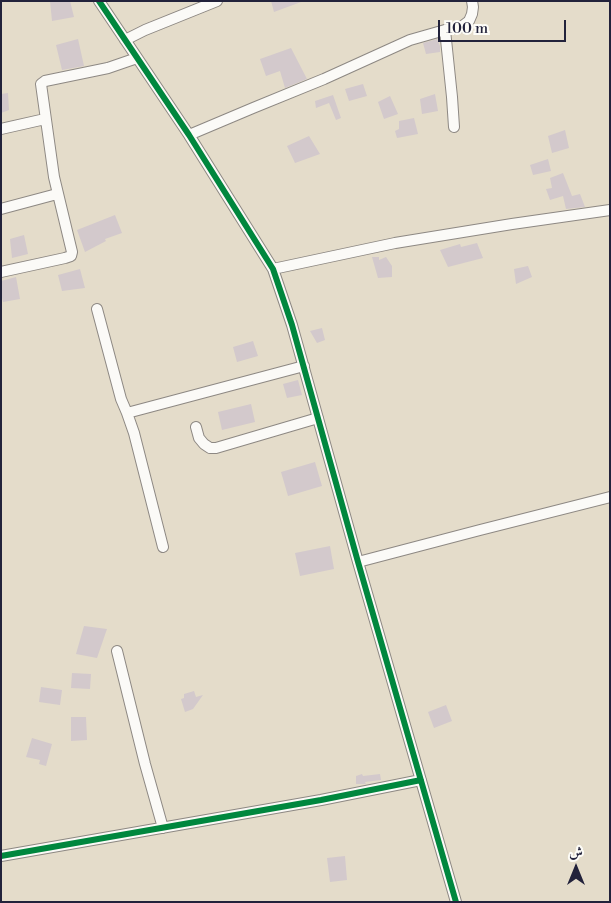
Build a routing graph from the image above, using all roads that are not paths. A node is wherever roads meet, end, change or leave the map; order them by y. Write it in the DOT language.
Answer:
graph roads {
  1 [pos="99,1"];
  2 [pos="217,1"];
  3 [pos="472,1"];
  4 [pos="445,30"];
  5 [pos="125,40"];
  6 [pos="137,58"];
  7 [pos="45,119"];
  8 [pos="454,127"];
  9 [pos="1,129"];
  10 [pos="189,135"];
  11 [pos="57,194"];
  12 [pos="1,209"];
  13 [pos="610,210"];
  14 [pos="273,269"];
  15 [pos="1,272"];
  16 [pos="97,309"];
  17 [pos="304,366"];
  18 [pos="127,413"];
  19 [pos="318,418"];
  20 [pos="196,427"];
  21 [pos="610,498"];
  22 [pos="163,547"];
  23 [pos="358,562"];
  24 [pos="117,651"];
  25 [pos="421,780"];
  26 [pos="163,828"];
  27 [pos="1,856"];
  28 [pos="456,902"];
  1 -- 5 [label="street"];
  2 -- 5 [label="street"];
  3 -- 4 [label="street"];
  4 -- 8 [label="street"];
  4 -- 10 [label="street"];
  5 -- 6 [label="street"];
  6 -- 7 [label="street"];
  6 -- 10 [label="street"];
  7 -- 9 [label="street"];
  7 -- 11 [label="street"];
  10 -- 14 [label="street"];
  11 -- 12 [label="street"];
  11 -- 15 [label="street"];
  13 -- 14 [label="street"];
  14 -- 17 [label="street"];
  16 -- 18 [label="street"];
  17 -- 18 [label="street"];
  17 -- 19 [label="street"];
  18 -- 22 [label="street"];
  19 -- 20 [label="street"];
  19 -- 23 [label="street"];
  21 -- 23 [label="street"];
  23 -- 25 [label="street"];
  24 -- 26 [label="street"];
  25 -- 26 [label="street"];
  25 -- 28 [label="street"];
  26 -- 27 [label="street"];
}
